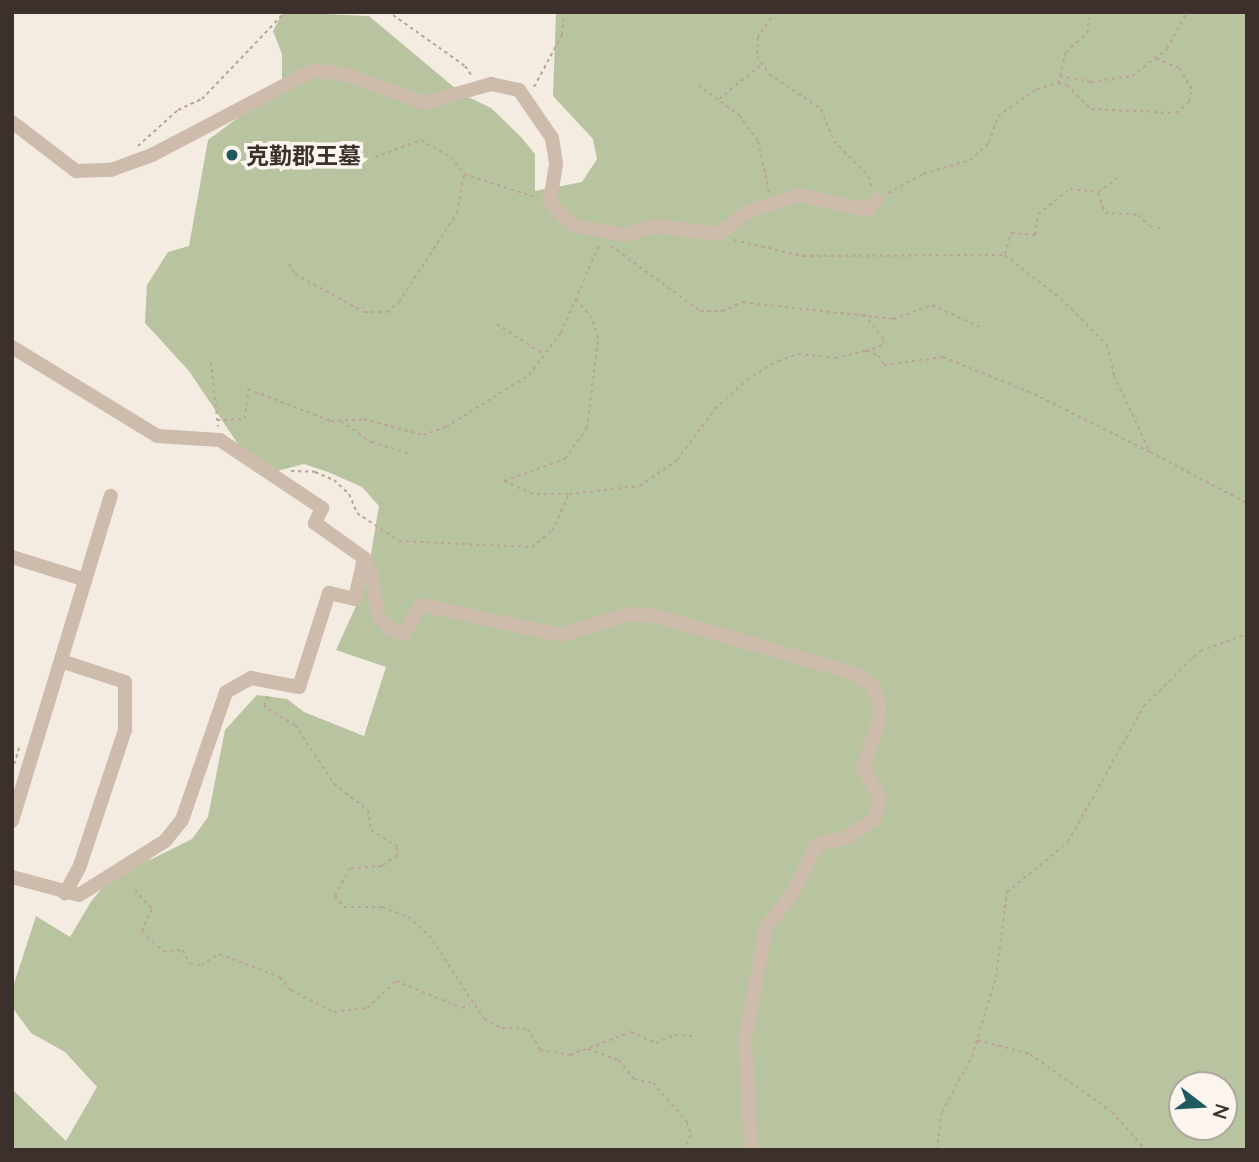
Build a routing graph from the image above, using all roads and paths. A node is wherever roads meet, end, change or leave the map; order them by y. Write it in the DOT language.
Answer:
graph roads {
  1 [pos="285,12"];
  2 [pos="564,12"];
  3 [pos="775,12"];
  4 [pos="1187,12"];
  5 [pos="393,15"];
  6 [pos="1088,18"];
  7 [pos="1156,58"];
  8 [pos="762,63"];
  9 [pos="1060,76"];
  10 [pos="1058,83"];
  11 [pos="698,85"];
  12 [pos="480,87"];
  13 [pos="534,87"];
  14 [pos="719,100"];
  15 [pos="12,122"];
  16 [pos="130,153"];
  17 [pos="375,157"];
  18 [pos="464,174"];
  19 [pos="1120,176"];
  20 [pos="1098,192"];
  21 [pos="877,200"];
  22 [pos="550,204"];
  23 [pos="771,204"];
  24 [pos="1162,229"];
  25 [pos="604,233"];
  26 [pos="718,233"];
  27 [pos="1005,255"];
  28 [pos="289,264"];
  29 [pos="576,299"];
  30 [pos="863,313"];
  31 [pos="497,324"];
  32 [pos="984,329"];
  33 [pos="12,347"];
  34 [pos="866,351"];
  35 [pos="544,355"];
  36 [pos="211,362"];
  37 [pos="217,420"];
  38 [pos="340,420"];
  39 [pos="220,440"];
  40 [pos="408,453"];
  41 [pos="1150,453"];
  42 [pos="279,480"];
  43 [pos="569,494"];
  44 [pos="111,496"];
  45 [pos="1247,503"];
  46 [pos="12,557"];
  47 [pos="364,558"];
  48 [pos="86,580"];
  49 [pos="1247,634"];
  50 [pos="61,661"];
  51 [pos="274,682"];
  52 [pos="12,821"];
  53 [pos="12,877"];
  54 [pos="135,890"];
  55 [pos="65,893"];
  56 [pos="471,1003"];
  57 [pos="692,1036"];
  58 [pos="978,1040"];
  59 [pos="587,1048"];
  60 [pos="684,1149"];
  61 [pos="751,1150"];
  62 [pos="937,1150"];
  63 [pos="1146,1150"];
  1 -- 16 [label="path"];
  2 -- 13 [label="path"];
  3 -- 8 [label="path"];
  4 -- 7 [label="path"];
  5 -- 12 [label="path"];
  6 -- 9 [label="path"];
  7 -- 9 [label="path"];
  7 -- 10 [label="path"];
  8 -- 14 [label="path"];
  8 -- 21 [label="path"];
  9 -- 10 [label="path"];
  10 -- 21 [label="path"];
  11 -- 14 [label="path"];
  12 -- 15 [label="street"];
  12 -- 22 [label="street"];
  14 -- 23 [label="path"];
  17 -- 18 [label="path"];
  18 -- 22 [label="path"];
  18 -- 28 [label="path"];
  19 -- 20 [label="path"];
  20 -- 24 [label="path"];
  20 -- 27 [label="path"];
  21 -- 23 [label="street"];
  22 -- 25 [label="street"];
  23 -- 26 [label="street"];
  25 -- 26 [label="street"];
  25 -- 29 [label="path"];
  25 -- 30 [label="path"];
  26 -- 27 [label="path"];
  27 -- 41 [label="path"];
  29 -- 35 [label="path"];
  29 -- 43 [label="path"];
  30 -- 32 [label="path"];
  30 -- 34 [label="path"];
  31 -- 35 [label="path"];
  33 -- 39 [label="street"];
  34 -- 41 [label="path"];
  34 -- 43 [label="path"];
  35 -- 38 [label="path"];
  36 -- 37 [label="path"];
  37 -- 38 [label="path"];
  37 -- 39 [label="path"];
  38 -- 40 [label="path"];
  39 -- 42 [label="street"];
  41 -- 45 [label="path"];
  42 -- 43 [label="path"];
  42 -- 47 [label="street"];
  44 -- 48 [label="street"];
  46 -- 48 [label="street"];
  47 -- 51 [label="street"];
  47 -- 61 [label="street"];
  48 -- 50 [label="street"];
  49 -- 58 [label="path"];
  50 -- 52 [label="street"];
  50 -- 55 [label="street"];
  51 -- 55 [label="street"];
  51 -- 56 [label="path"];
  53 -- 55 [label="street"];
  54 -- 56 [label="path"];
  56 -- 59 [label="path"];
  57 -- 59 [label="path"];
  58 -- 62 [label="path"];
  58 -- 63 [label="path"];
  59 -- 60 [label="path"];
}
